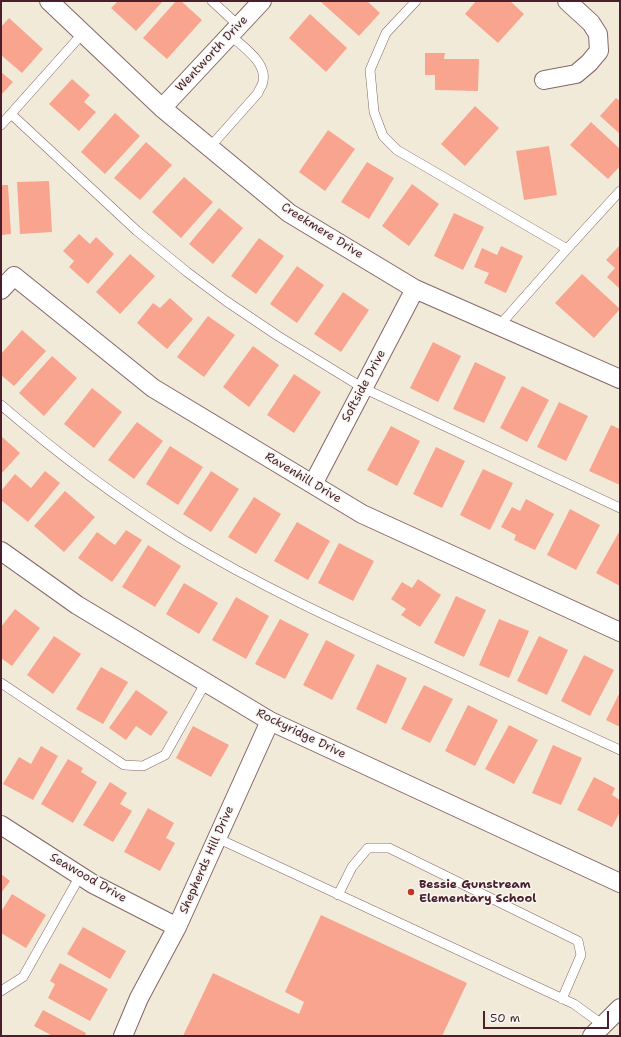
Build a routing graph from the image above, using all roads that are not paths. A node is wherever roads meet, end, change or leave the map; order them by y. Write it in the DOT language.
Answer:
graph roads {
  1 [pos="49,1"];
  2 [pos="212,1"];
  3 [pos="262,1"];
  4 [pos="416,1"];
  5 [pos="567,1"];
  6 [pos="235,30"];
  7 [pos="83,33"];
  8 [pos="544,80"];
  9 [pos="162,108"];
  10 [pos="11,114"];
  11 [pos="1,125"];
  12 [pos="210,147"];
  13 [pos="620,191"];
  14 [pos="567,249"];
  15 [pos="415,289"];
  16 [pos="1,290"];
  17 [pos="500,326"];
  18 [pos="620,379"];
  19 [pos="363,388"];
  20 [pos="1,405"];
  21 [pos="313,484"];
  22 [pos="620,508"];
  23 [pos="1,551"];
  24 [pos="620,632"];
  25 [pos="206,682"];
  26 [pos="1,684"];
  27 [pos="270,721"];
  28 [pos="620,750"];
  29 [pos="1,825"];
  30 [pos="217,838"];
  31 [pos="80,876"];
  32 [pos="620,883"];
  33 [pos="338,895"];
  34 [pos="177,927"];
  35 [pos="1,990"];
  36 [pos="562,999"];
  37 [pos="620,1008"];
  38 [pos="598,1030"];
  39 [pos="124,1036"];
  1 -- 7 [label="street, Creekmere Drive"];
  2 -- 6 [label="lane"];
  3 -- 6 [label="street, Wentworth Drive"];
  4 -- 14 [label="lane"];
  5 -- 8 [label="street"];
  6 -- 9 [label="street, Wentworth Drive"];
  6 -- 12 [label="lane"];
  7 -- 9 [label="street, Creekmere Drive"];
  7 -- 10 [label="lane"];
  9 -- 12 [label="street, Creekmere Drive"];
  10 -- 11 [label="lane"];
  10 -- 19 [label="lane"];
  12 -- 15 [label="street, Creekmere Drive"];
  13 -- 14 [label="lane"];
  14 -- 17 [label="lane"];
  15 -- 17 [label="street, Creekmere Drive"];
  15 -- 19 [label="street, Softside Drive"];
  16 -- 21 [label="street, Ravenhill Drive"];
  17 -- 18 [label="street, Creekmere Drive"];
  19 -- 21 [label="street, Softside Drive"];
  19 -- 22 [label="lane"];
  20 -- 28 [label="lane"];
  21 -- 24 [label="street, Ravenhill Drive"];
  23 -- 25 [label="street, Rockyridge Drive"];
  25 -- 26 [label="lane"];
  25 -- 27 [label="street, Rockyridge Drive"];
  27 -- 30 [label="street, Shepherds Hill Drive"];
  27 -- 32 [label="street, Rockyridge Drive"];
  29 -- 31 [label="street, Seawood Drive"];
  30 -- 33 [label="lane"];
  30 -- 34 [label="street, Shepherds Hill Drive"];
  31 -- 34 [label="street, Seawood Drive"];
  31 -- 35 [label="lane"];
  33 -- 36 [label="lane"];
  33 -- 36 [label="lane"];
  34 -- 39 [label="street, Shepherds Hill Drive"];
  36 -- 38 [label="lane"];
  37 -- 38 [label="street"];
}
